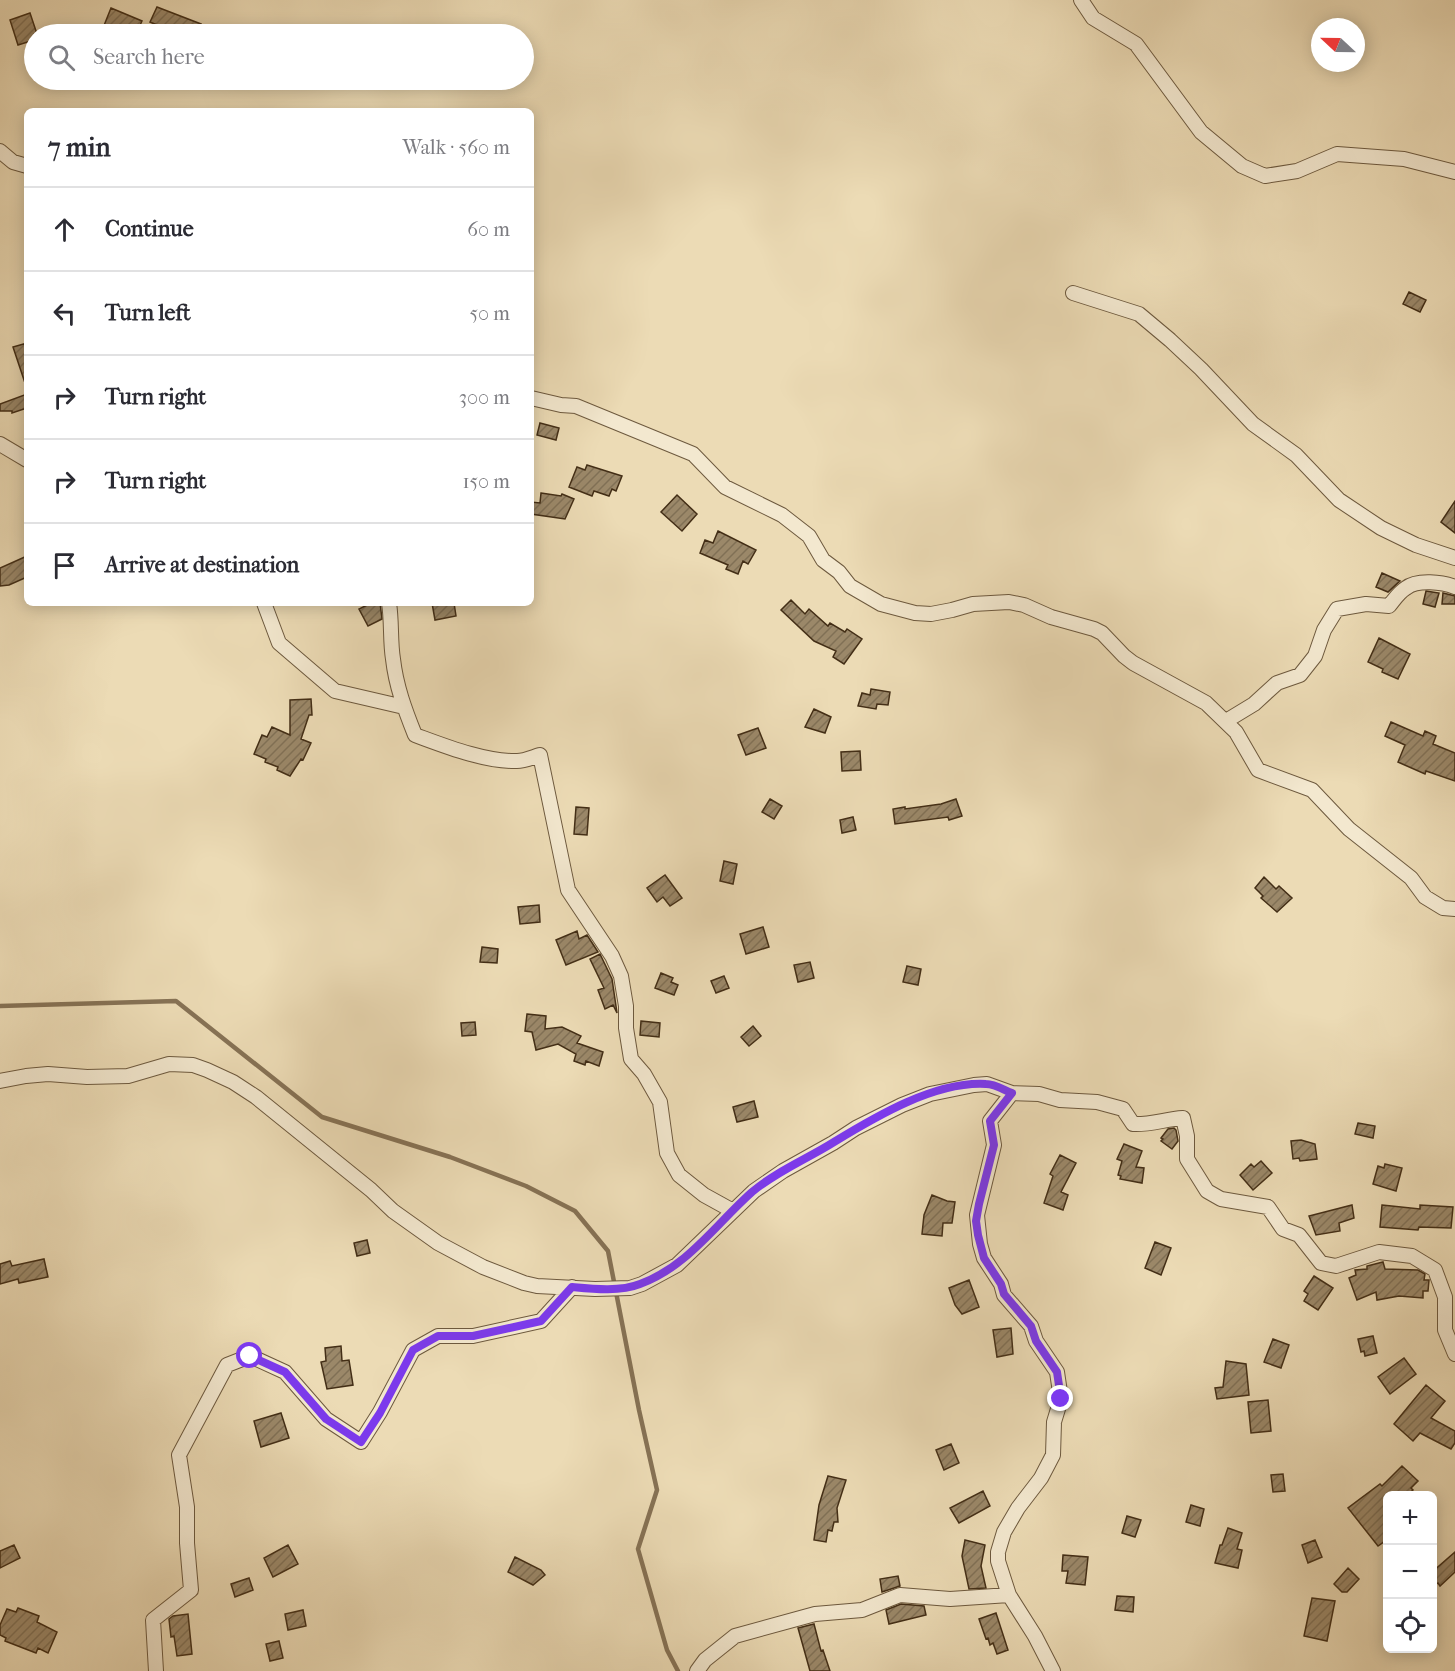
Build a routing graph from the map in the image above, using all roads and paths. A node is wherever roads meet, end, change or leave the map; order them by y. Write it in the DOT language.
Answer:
graph roads {
  1 [pos="1081,0"];
  2 [pos="1,156"];
  3 [pos="24,165"];
  4 [pos="1455,172"];
  5 [pos="1073,293"];
  6 [pos="534,399"];
  7 [pos="0,444"];
  8 [pos="24,458"];
  9 [pos="1455,558"];
  10 [pos="1455,587"];
  11 [pos="265,606"];
  12 [pos="389,606"];
  13 [pos="404,707"];
  14 [pos="1226,721"];
  15 [pos="1455,909"];
  16 [pos="0,1081"];
  17 [pos="1012,1093"];
  18 [pos="733,1211"];
  19 [pos="572,1287"];
  20 [pos="1451,1338"];
  21 [pos="1455,1354"];
  22 [pos="1008,1595"];
  23 [pos="156,1671"];
  24 [pos="697,1671"];
  25 [pos="1053,1671"];
  1 -- 4 [label="street"];
  2 -- 3 [label="street"];
  5 -- 9 [label="street"];
  6 -- 14 [label="street"];
  7 -- 8 [label="street"];
  10 -- 14 [label="street"];
  11 -- 13 [label="street"];
  12 -- 13 [label="street"];
  13 -- 18 [label="street"];
  14 -- 15 [label="street"];
  16 -- 19 [label="street"];
  17 -- 18 [label="street"];
  17 -- 20 [label="street"];
  17 -- 22 [label="street"];
  18 -- 19 [label="street"];
  19 -- 23 [label="street"];
  20 -- 21 [label="street"];
  22 -- 24 [label="street"];
  22 -- 25 [label="street"];
}
